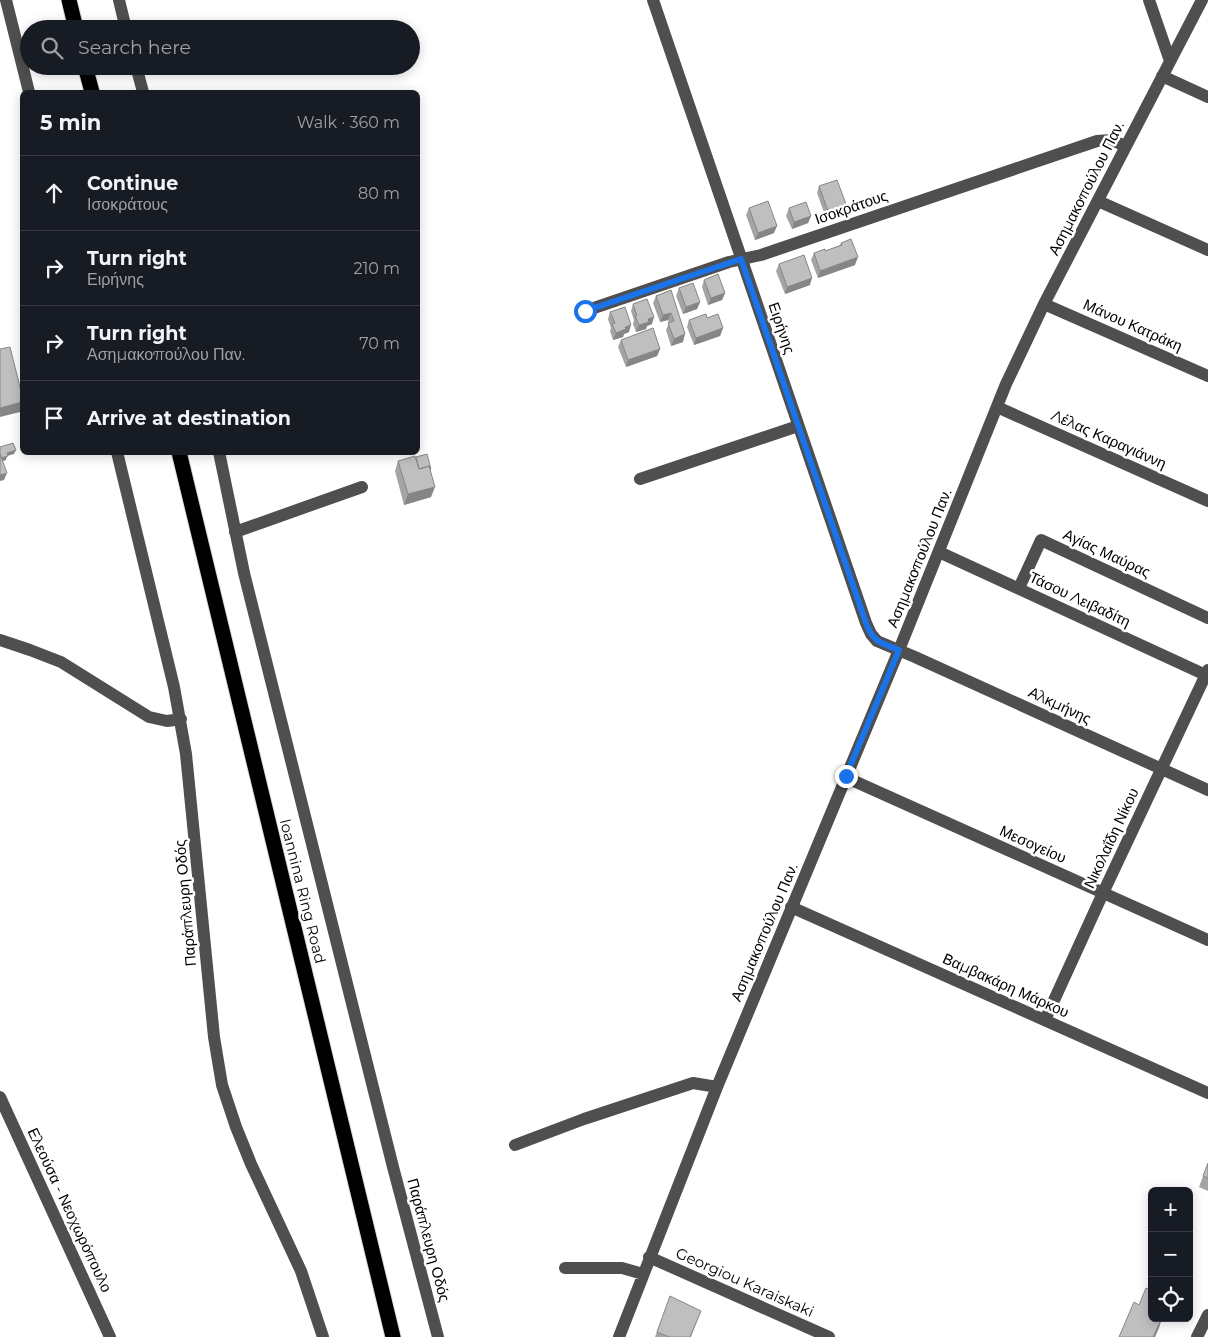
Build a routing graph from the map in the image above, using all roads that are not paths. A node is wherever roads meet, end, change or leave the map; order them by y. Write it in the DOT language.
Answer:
graph roads {
  1 [pos="6,0"];
  2 [pos="69,0"];
  3 [pos="119,0"];
  4 [pos="652,0"];
  5 [pos="1148,0"];
  6 [pos="1202,0"];
  7 [pos="74,20"];
  8 [pos="124,20"];
  9 [pos="20,56"];
  10 [pos="1170,61"];
  11 [pos="25,75"];
  12 [pos="87,75"];
  13 [pos="138,75"];
  14 [pos="1162,76"];
  15 [pos="28,90"];
  16 [pos="91,90"];
  17 [pos="142,90"];
  18 [pos="1208,96"];
  19 [pos="1126,146"];
  20 [pos="1098,201"];
  21 [pos="1208,250"];
  22 [pos="741,259"];
  23 [pos="1044,304"];
  24 [pos="585,311"];
  25 [pos="1208,376"];
  26 [pos="998,407"];
  27 [pos="798,426"];
  28 [pos="118,455"];
  29 [pos="180,455"];
  30 [pos="220,455"];
  31 [pos="640,479"];
  32 [pos="362,487"];
  33 [pos="1208,500"];
  34 [pos="235,532"];
  35 [pos="939,552"];
  36 [pos="1019,588"];
  37 [pos="1208,618"];
  38 [pos="0,640"];
  39 [pos="899,650"];
  40 [pos="1207,673"];
  41 [pos="181,719"];
  42 [pos="1161,769"];
  43 [pos="846,776"];
  44 [pos="1208,790"];
  45 [pos="1102,893"];
  46 [pos="792,907"];
  47 [pos="1208,940"];
  48 [pos="1045,1020"];
  49 [pos="716,1087"];
  50 [pos="1208,1093"];
  51 [pos="0,1097"];
  52 [pos="4,1118"];
  53 [pos="515,1145"];
  54 [pos="649,1257"];
  55 [pos="564,1268"];
  56 [pos="642,1274"];
  57 [pos="1208,1315"];
  58 [pos="110,1337"];
  59 [pos="323,1337"];
  60 [pos="393,1337"];
  61 [pos="438,1337"];
  62 [pos="619,1337"];
  63 [pos="829,1337"];
  64 [pos="1197,1337"];
  1 -- 9 [label="street"];
  2 -- 7 [label="highway"];
  3 -- 8 [label="street"];
  4 -- 22 [label="street, Ειρήνης"];
  5 -- 10 [label="street"];
  6 -- 10 [label="street, Ασημακοπούλου Παν."];
  10 -- 14 [label="street, Ασημακοπούλου Παν."];
  11 -- 15 [label="street"];
  12 -- 16 [label="highway"];
  13 -- 17 [label="street"];
  14 -- 18 [label="street"];
  14 -- 19 [label="street, Ασημακοπούλου Παν."];
  19 -- 20 [label="street, Ασημακοπούλου Παν."];
  19 -- 22 [label="street, Ισοκράτους"];
  20 -- 21 [label="street"];
  20 -- 23 [label="street, Ασημακοπούλου Παν."];
  22 -- 24 [label="street, Ισοκράτους"];
  22 -- 27 [label="street, Ειρήνης"];
  23 -- 25 [label="street, Μάνου Κατράκη"];
  23 -- 26 [label="street, Ασημακοπούλου Παν."];
  26 -- 33 [label="street, Λέλας Καραγιάννη"];
  26 -- 35 [label="street, Ασημακοπούλου Παν."];
  27 -- 31 [label="street"];
  27 -- 39 [label="street, Ειρήνης"];
  28 -- 41 [label="street, Παράπλευρη Οδός"];
  29 -- 60 [label="highway, Ioannina Ring Road"];
  30 -- 34 [label="street, Παράπλευρη Οδός"];
  32 -- 34 [label="street"];
  34 -- 61 [label="street, Παράπλευρη Οδός"];
  35 -- 36 [label="street, Τάσου Λειβαδίτη"];
  35 -- 39 [label="street, Ασημακοπούλου Παν."];
  36 -- 37 [label="street, Αγίας Μαύρας"];
  36 -- 40 [label="street, Τάσου Λειβαδίτη"];
  38 -- 41 [label="street"];
  39 -- 42 [label="street, Αλκμήνης"];
  39 -- 43 [label="street, Ασημακοπούλου Παν."];
  40 -- 42 [label="street, Νικολαΐδη Νίκου"];
  41 -- 59 [label="street, Παράπλευρη Οδός"];
  42 -- 44 [label="street, Αλκμήνης"];
  42 -- 45 [label="street, Νικολαΐδη Νίκου"];
  43 -- 45 [label="street, Μεσογείου"];
  43 -- 46 [label="street, Ασημακοπούλου Παν."];
  45 -- 47 [label="street, Μεσογείου"];
  45 -- 48 [label="street, Νικολαΐδη Νίκου"];
  46 -- 48 [label="street, Βαμβακάρη Μάρκου"];
  46 -- 49 [label="street, Ασημακοπούλου Παν."];
  48 -- 50 [label="street, Βαμβακάρη Μάρκου"];
  49 -- 53 [label="street"];
  49 -- 54 [label="street, Ασημακοπούλου Παν."];
  51 -- 52 [label="street, Ελεούσα - Νεοχωρόπουλο"];
  52 -- 58 [label="street, Ελεούσα - Νεοχωρόπουλο"];
  54 -- 56 [label="street, Ασημακοπούλου Παν."];
  54 -- 63 [label="street, Georgiou Karaiskaki"];
  55 -- 56 [label="street"];
  56 -- 62 [label="street, Ασημακοπούλου Παν."];
  57 -- 64 [label="street"];
}
